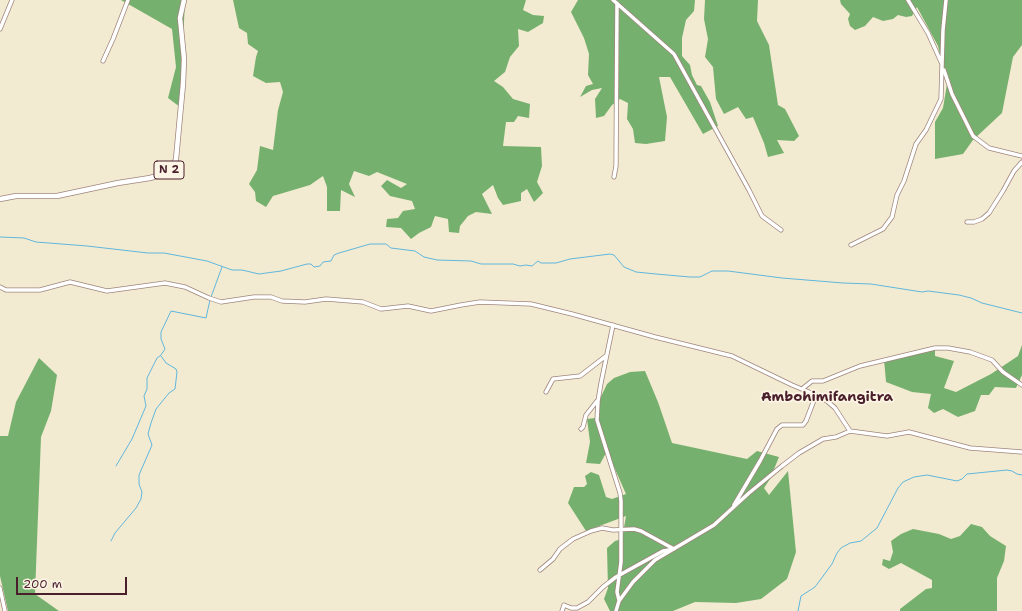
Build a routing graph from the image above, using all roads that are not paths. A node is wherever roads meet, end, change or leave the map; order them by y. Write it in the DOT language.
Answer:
graph roads {
  1 [pos="12,0"];
  2 [pos="128,0"];
  3 [pos="184,0"];
  4 [pos="613,0"];
  5 [pos="908,0"];
  6 [pos="946,0"];
  7 [pos="617,4"];
  8 [pos="0,29"];
  9 [pos="103,61"];
  10 [pos="943,67"];
  11 [pos="1022,156"];
  12 [pos="1022,162"];
  13 [pos="614,177"];
  14 [pos="0,199"];
  15 [pos="967,222"];
  16 [pos="781,230"];
  17 [pos="851,245"];
  18 [pos="0,287"];
  19 [pos="613,325"];
  20 [pos="606,355"];
  21 [pos="1022,385"];
  22 [pos="802,389"];
  23 [pos="546,392"];
  24 [pos="816,395"];
  25 [pos="598,401"];
  26 [pos="581,429"];
  27 [pos="850,432"];
  28 [pos="1022,452"];
  29 [pos="732,509"];
  30 [pos="622,529"];
  31 [pos="674,549"];
  32 [pos="540,570"];
  33 [pos="620,575"];
  34 [pos="0,588"];
  35 [pos="619,601"];
  36 [pos="5,611"];
  37 [pos="562,611"];
  38 [pos="616,611"];
  1 -- 8 [label="street"];
  2 -- 9 [label="street"];
  3 -- 14 [label="main road, N 2"];
  4 -- 7 [label="street"];
  5 -- 10 [label="street"];
  6 -- 10 [label="street"];
  7 -- 13 [label="street"];
  7 -- 16 [label="street"];
  10 -- 11 [label="street"];
  10 -- 17 [label="street"];
  12 -- 15 [label="street"];
  18 -- 19 [label="street"];
  19 -- 20 [label="street"];
  19 -- 22 [label="street"];
  20 -- 23 [label="street"];
  20 -- 25 [label="street"];
  21 -- 22 [label="street"];
  22 -- 24 [label="street"];
  24 -- 27 [label="street"];
  24 -- 29 [label="street"];
  25 -- 26 [label="street"];
  25 -- 30 [label="street"];
  27 -- 28 [label="street"];
  27 -- 29 [label="street"];
  29 -- 31 [label="street"];
  30 -- 31 [label="street"];
  30 -- 32 [label="street"];
  30 -- 33 [label="street"];
  31 -- 33 [label="street"];
  31 -- 35 [label="street"];
  33 -- 35 [label="street"];
  33 -- 37 [label="street"];
  34 -- 36 [label="street"];
  35 -- 38 [label="street"];
}
